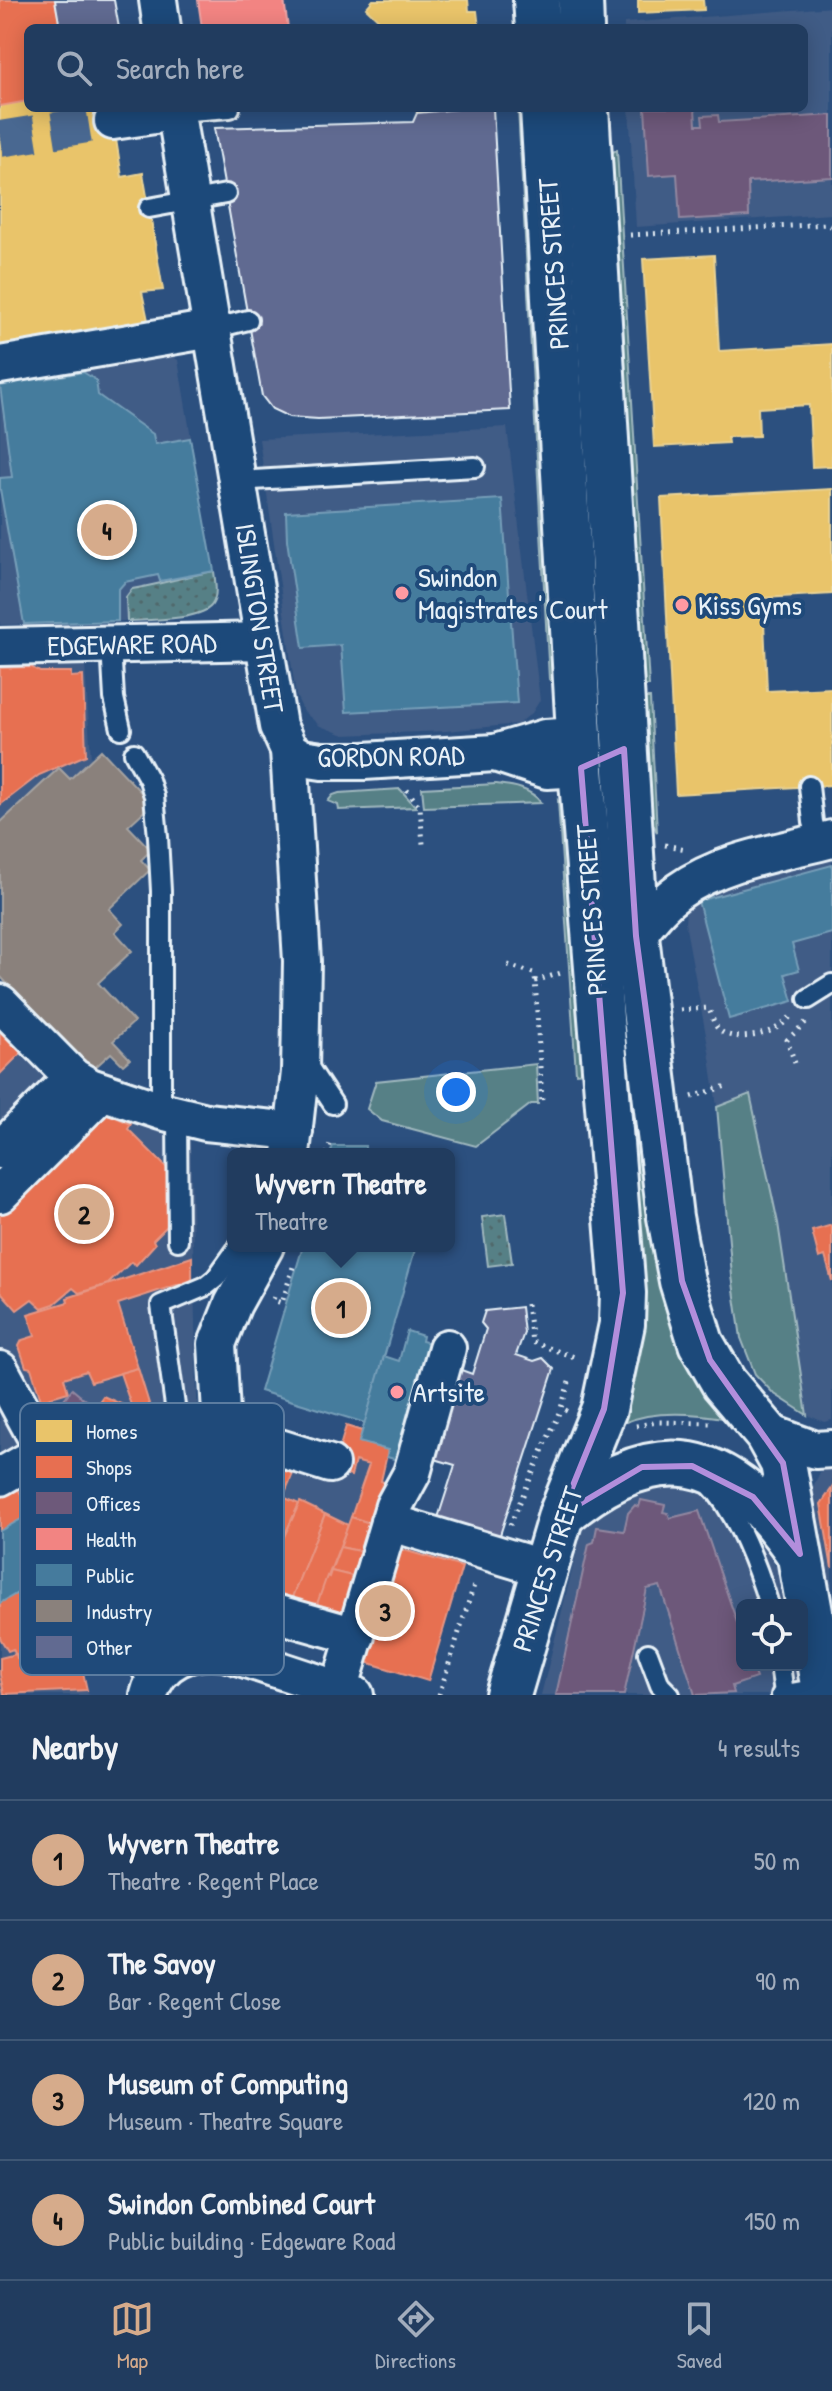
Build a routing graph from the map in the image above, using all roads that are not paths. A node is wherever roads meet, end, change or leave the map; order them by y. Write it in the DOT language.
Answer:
graph roads {
  1 [pos="158,0"];
  2 [pos="536,0"];
  3 [pos="580,0"];
  4 [pos="161,24"];
  5 [pos="538,24"];
  6 [pos="581,24"];
  7 [pos="164,112"];
  8 [pos="175,112"];
  9 [pos="543,112"];
  10 [pos="586,112"];
  11 [pos="113,121"];
  12 [pos="226,194"];
  13 [pos="190,200"];
  14 [pos="149,208"];
  15 [pos="248,320"];
  16 [pos="212,329"];
  17 [pos="3,360"];
  18 [pos="475,467"];
  19 [pos="238,481"];
  20 [pos="264,641"];
  21 [pos="111,645"];
  22 [pos="0,647"];
  23 [pos="121,729"];
  24 [pos="624,749"];
  25 [pos="289,750"];
  26 [pos="580,752"];
  27 [pos="134,753"];
  28 [pos="809,786"];
  29 [pos="825,841"];
  30 [pos="636,936"];
  31 [pos="832,984"];
  32 [pos="812,996"];
  33 [pos="0,1003"];
  34 [pos="300,1054"];
  35 [pos="88,1084"];
  36 [pos="333,1104"];
  37 [pos="169,1113"];
  38 [pos="293,1142"];
  39 [pos="0,1150"];
  40 [pos="0,1194"];
  41 [pos="178,1241"];
  42 [pos="235,1252"];
  43 [pos="280,1253"];
  44 [pos="447,1348"];
  45 [pos="0,1370"];
  46 [pos="175,1403"];
  47 [pos="220,1403"];
  48 [pos="20,1407"];
  49 [pos="756,1422"];
  50 [pos="284,1450"];
  51 [pos="831,1450"];
  52 [pos="330,1464"];
  53 [pos="20,1466"];
  54 [pos="692,1466"];
  55 [pos="0,1477"];
  56 [pos="790,1490"];
  57 [pos="561,1515"];
  58 [pos="389,1522"];
  59 [pos="800,1554"];
  60 [pos="545,1569"];
  61 [pos="767,1599"];
  62 [pos="284,1616"];
  63 [pos="356,1636"];
  64 [pos="648,1653"];
  65 [pos="785,1671"];
  66 [pos="284,1672"];
  67 [pos="336,1689"];
  68 [pos="803,1692"];
  69 [pos="508,1695"];
  70 [pos="670,1695"];
  1 -- 4 [label="street"];
  2 -- 5 [label="street"];
  3 -- 6 [label="street"];
  7 -- 11 [label="street"];
  8 -- 13 [label="street, ISLINGTON STREET"];
  9 -- 26 [label="street, PRINCES STREET"];
  10 -- 24 [label="street, PRINCES STREET"];
  12 -- 13 [label="lane"];
  13 -- 14 [label="lane"];
  13 -- 16 [label="street, ISLINGTON STREET"];
  15 -- 16 [label="lane"];
  16 -- 17 [label="street"];
  16 -- 19 [label="street, ISLINGTON STREET"];
  18 -- 19 [label="lane"];
  19 -- 20 [label="street, ISLINGTON STREET"];
  20 -- 21 [label="street, EDGEWARE ROAD"];
  20 -- 25 [label="street, ISLINGTON STREET"];
  21 -- 22 [label="street, EDGEWARE ROAD"];
  21 -- 23 [label="lane"];
  24 -- 26 [label="street"];
  24 -- 30 [label="street, PRINCES STREET"];
  25 -- 26 [label="street, GORDON ROAD"];
  25 -- 34 [label="street, ISLINGTON STREET"];
  26 -- 57 [label="street, PRINCES STREET"];
  27 -- 37 [label="lane"];
  28 -- 29 [label="lane"];
  29 -- 30 [label="street"];
  30 -- 49 [label="street, PRINCES STREET"];
  31 -- 32 [label="lane"];
  33 -- 35 [label="street"];
  34 -- 36 [label="lane"];
  34 -- 38 [label="street, ISLINGTON STREET"];
  35 -- 37 [label="street"];
  35 -- 39 [label="street"];
  35 -- 40 [label="street"];
  37 -- 38 [label="street"];
  37 -- 41 [label="lane"];
  42 -- 46 [label="lane"];
  43 -- 47 [label="street"];
  44 -- 58 [label="street"];
  45 -- 48 [label="street"];
  49 -- 51 [label="street"];
  49 -- 56 [label="street, PRINCES STREET"];
  50 -- 52 [label="street"];
  51 -- 56 [label="street"];
  53 -- 55 [label="street"];
  54 -- 57 [label="street"];
  54 -- 59 [label="street"];
  54 -- 61 [label="lane"];
  56 -- 59 [label="street, PRINCES STREET"];
  57 -- 60 [label="street, PRINCES STREET"];
  58 -- 60 [label="street"];
  58 -- 63 [label="street"];
  59 -- 68 [label="street, PRINCES STREET"];
  60 -- 69 [label="street, PRINCES STREET"];
  62 -- 63 [label="street"];
  63 -- 67 [label="street"];
  64 -- 70 [label="lane"];
  65 -- 68 [label="lane"];
  66 -- 67 [label="street"];
}
